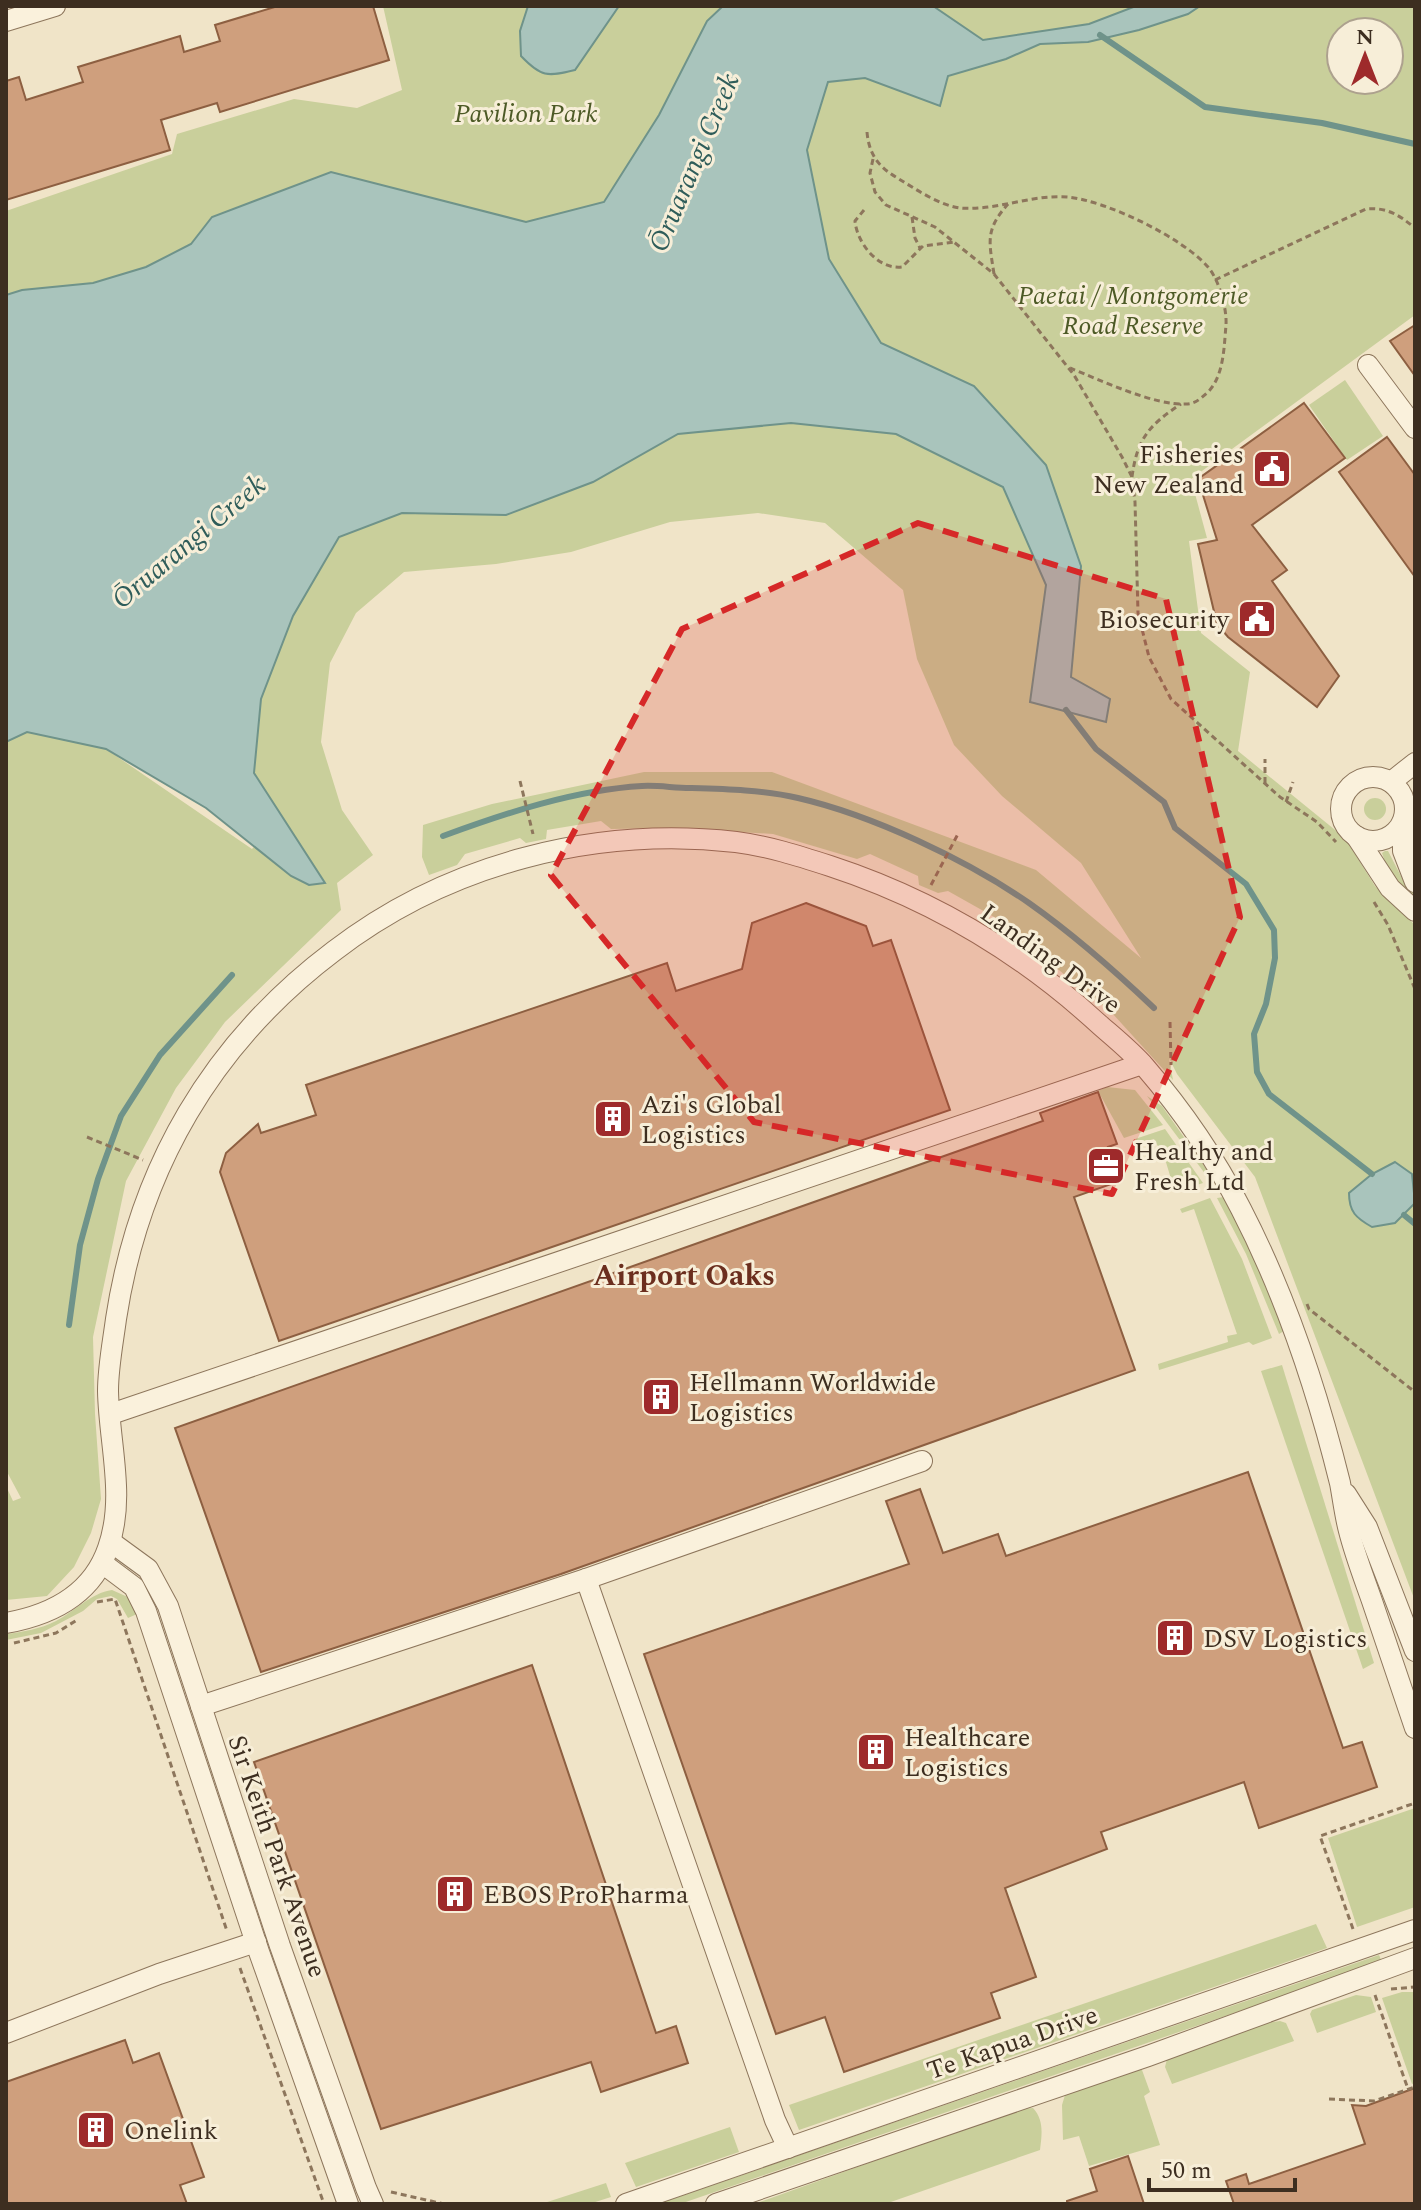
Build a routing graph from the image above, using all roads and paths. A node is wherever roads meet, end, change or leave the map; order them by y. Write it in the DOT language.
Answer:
graph roads {
  1 [pos="55,6"];
  2 [pos="6,21"];
  3 [pos="867,132"];
  4 [pos="873,159"];
  5 [pos="1008,204"];
  6 [pos="864,210"];
  7 [pos="912,216"];
  8 [pos="1415,228"];
  9 [pos="955,242"];
  10 [pos="920,248"];
  11 [pos="994,274"];
  12 [pos="1215,280"];
  13 [pos="1368,365"];
  14 [pos="1068,367"];
  15 [pos="1182,404"];
  16 [pos="1415,428"];
  17 [pos="1132,477"];
  18 [pos="1265,759"];
  19 [pos="1415,763"];
  20 [pos="520,781"];
  21 [pos="1293,782"];
  22 [pos="1391,782"];
  23 [pos="1265,783"];
  24 [pos="1286,802"];
  25 [pos="1403,821"];
  26 [pos="532,830"];
  27 [pos="959,832"];
  28 [pos="1350,842"];
  29 [pos="935,877"];
  30 [pos="1415,882"];
  31 [pos="1373,900"];
  32 [pos="1415,911"];
  33 [pos="1415,989"];
  34 [pos="1142,1064"];
  35 [pos="87,1137"];
  36 [pos="134,1156"];
  37 [pos="1309,1309"];
  38 [pos="1415,1392"];
  39 [pos="111,1414"];
  40 [pos="922,1461"];
  41 [pos="1340,1484"];
  42 [pos="111,1542"];
  43 [pos="102,1563"];
  44 [pos="586,1579"];
  45 [pos="94,1602"];
  46 [pos="84,1614"];
  47 [pos="6,1623"];
  48 [pos="6,1644"];
  49 [pos="1415,1651"];
  50 [pos="201,1706"];
  51 [pos="1415,1728"];
  52 [pos="1415,1803"];
  53 [pos="1415,1930"];
  54 [pos="1354,1933"];
  55 [pos="256,1942"];
  56 [pos="233,1949"];
  57 [pos="1415,1958"];
  58 [pos="1415,1967"];
  59 [pos="1386,1971"];
  60 [pos="1375,1994"];
  61 [pos="6,2033"];
  62 [pos="1415,2087"];
  63 [pos="1408,2089"];
  64 [pos="1329,2099"];
  65 [pos="788,2148"];
  66 [pos="377,2198"];
  67 [pos="324,2204"];
  68 [pos="348,2204"];
  69 [pos="444,2204"];
  70 [pos="626,2204"];
  71 [pos="716,2204"];
  1 -- 2 [label="street"];
  3 -- 4 [label="path"];
  4 -- 5 [label="path"];
  4 -- 7 [label="path"];
  5 -- 11 [label="path"];
  5 -- 12 [label="path"];
  6 -- 10 [label="path"];
  7 -- 9 [label="path"];
  7 -- 10 [label="path"];
  8 -- 12 [label="path"];
  9 -- 10 [label="path"];
  9 -- 11 [label="path"];
  11 -- 14 [label="path"];
  12 -- 15 [label="path"];
  13 -- 16 [label="street"];
  14 -- 15 [label="path"];
  14 -- 17 [label="path"];
  15 -- 17 [label="path"];
  17 -- 23 [label="path"];
  18 -- 23 [label="path"];
  19 -- 22 [label="street"];
  20 -- 26 [label="path"];
  21 -- 24 [label="path"];
  22 -- 25 [label="street"];
  22 -- 28 [label="street"];
  23 -- 24 [label="path"];
  24 -- 28 [label="path"];
  25 -- 28 [label="street"];
  25 -- 30 [label="street"];
  27 -- 29 [label="path"];
  28 -- 32 [label="street"];
  31 -- 33 [label="path"];
  34 -- 39 [label="street"];
  34 -- 39 [label="street, Landing Drive"];
  34 -- 41 [label="street, Landing Drive"];
  35 -- 36 [label="path"];
  37 -- 38 [label="path"];
  39 -- 42 [label="street, Landing Drive"];
  40 -- 44 [label="street"];
  41 -- 49 [label="street, Landing Drive"];
  41 -- 51 [label="street, Landing Drive"];
  42 -- 43 [label="street, Landing Drive"];
  42 -- 50 [label="street, Sir Keith Park Avenue"];
  43 -- 47 [label="street, Landing Drive"];
  43 -- 55 [label="street, Sir Keith Park Avenue"];
  44 -- 50 [label="street"];
  44 -- 65 [label="street"];
  45 -- 56 [label="path"];
  46 -- 48 [label="path"];
  50 -- 66 [label="street, Sir Keith Park Avenue"];
  52 -- 54 [label="path"];
  53 -- 65 [label="street, Te Kapua Drive"];
  55 -- 56 [label="street"];
  55 -- 68 [label="street, Sir Keith Park Avenue"];
  56 -- 61 [label="street"];
  56 -- 67 [label="path"];
  57 -- 59 [label="street"];
  58 -- 59 [label="street"];
  59 -- 71 [label="street"];
  60 -- 63 [label="path"];
  62 -- 63 [label="path"];
  63 -- 64 [label="path"];
  65 -- 70 [label="street, Te Kapua Drive"];
  66 -- 69 [label="path"];
}
